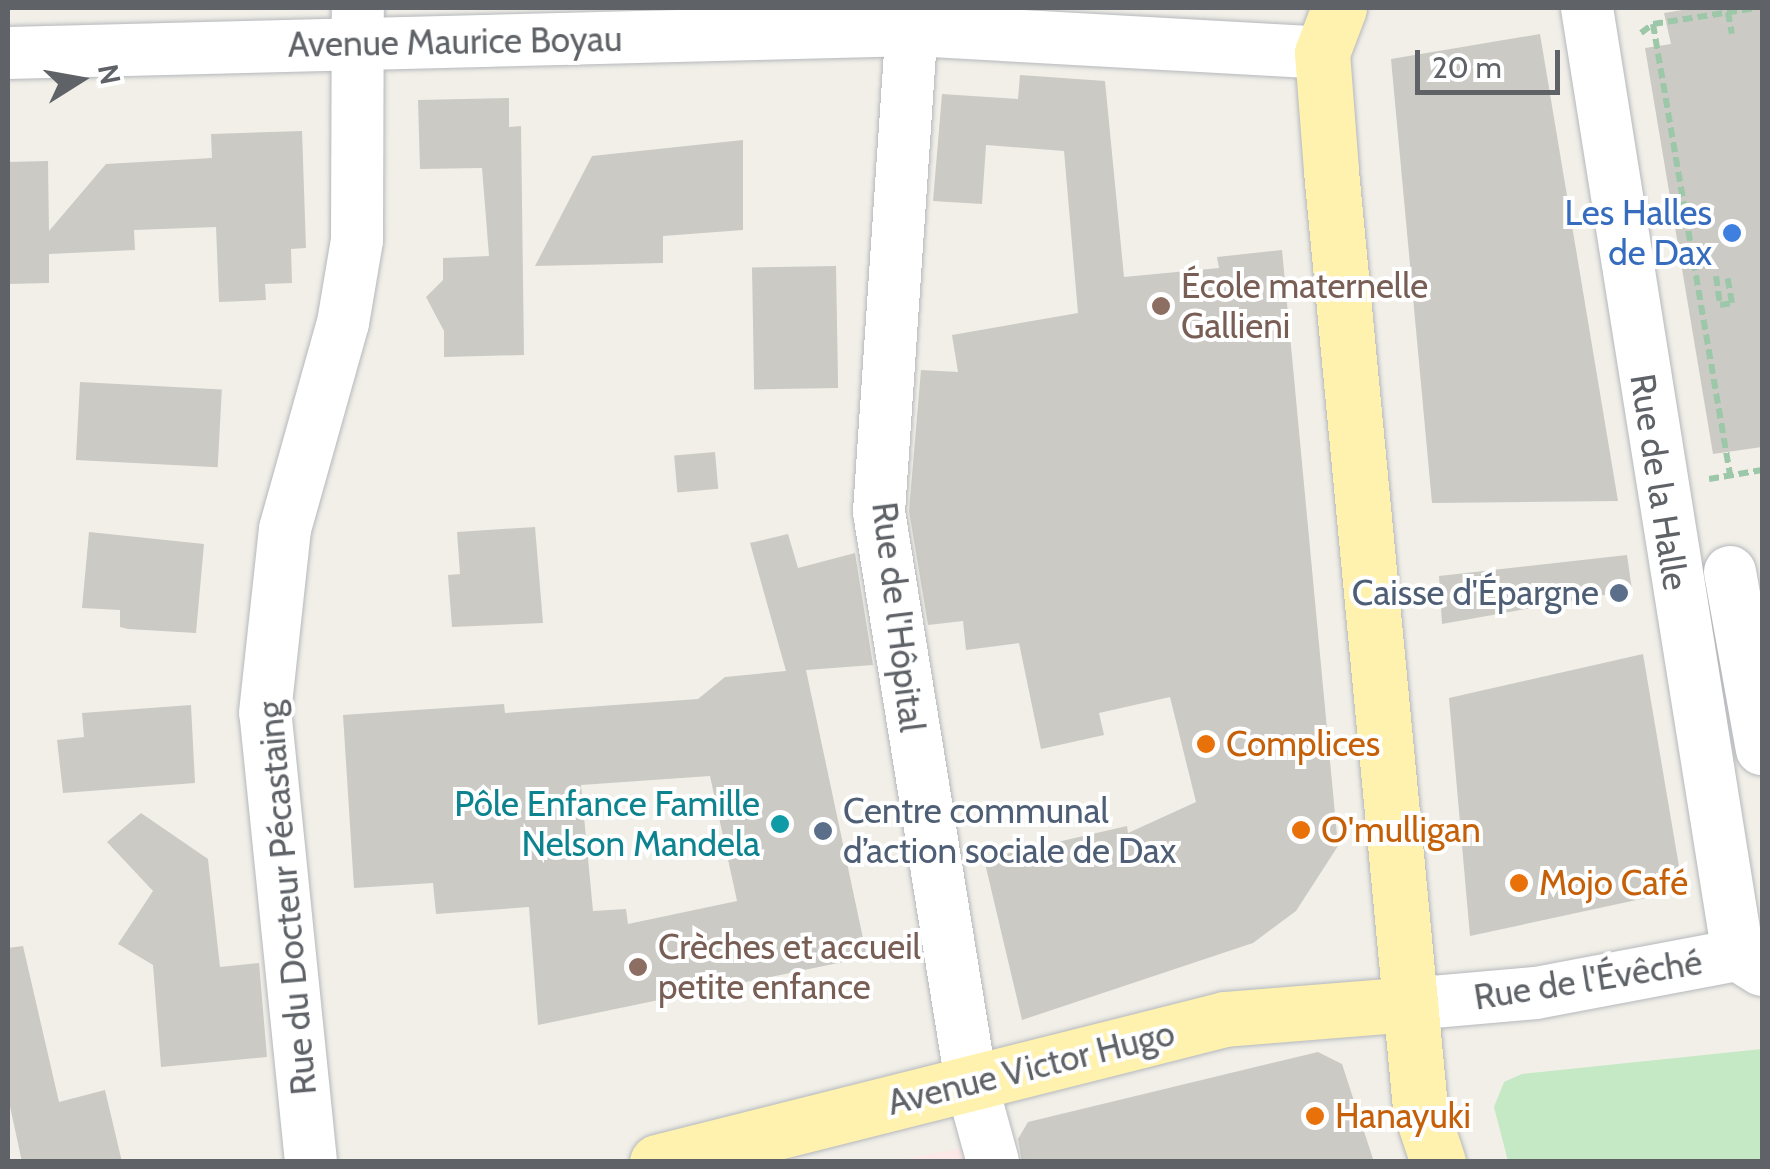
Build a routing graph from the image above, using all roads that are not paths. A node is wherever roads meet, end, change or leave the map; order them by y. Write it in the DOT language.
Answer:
graph roads {
  1 [pos="1587,8"];
  2 [pos="914,19"];
  3 [pos="358,26"];
  4 [pos="1330,30"];
  5 [pos="8,53"];
  6 [pos="1730,572"];
  7 [pos="1762,743"];
  8 [pos="1709,786"];
  9 [pos="1750,962"];
  10 [pos="1410,1004"];
  11 [pos="971,1082"];
  12 [pos="310,1162"];
  13 [pos="657,1162"];
  14 [pos="993,1162"];
  15 [pos="1438,1162"];
  1 -- 8 [label="street, Rue de la Halle"];
  2 -- 3 [label="street, Avenue Maurice Boyau"];
  2 -- 4 [label="street, Avenue Maurice Boyau"];
  2 -- 11 [label="street, Rue de l'Hôpital"];
  3 -- 5 [label="street, Avenue Maurice Boyau"];
  3 -- 12 [label="street, Rue du Docteur Pécastaing"];
  4 -- 10 [label="main road"];
  6 -- 7 [label="street"];
  7 -- 8 [label="street"];
  8 -- 9 [label="street, Rue de la Halle"];
  9 -- 10 [label="street, Rue de l'Évêché"];
  10 -- 11 [label="main road, Avenue Victor Hugo"];
  10 -- 15 [label="main road"];
  11 -- 13 [label="main road, Avenue Victor Hugo"];
  11 -- 14 [label="street, Rue de l'Hôpital"];
}
